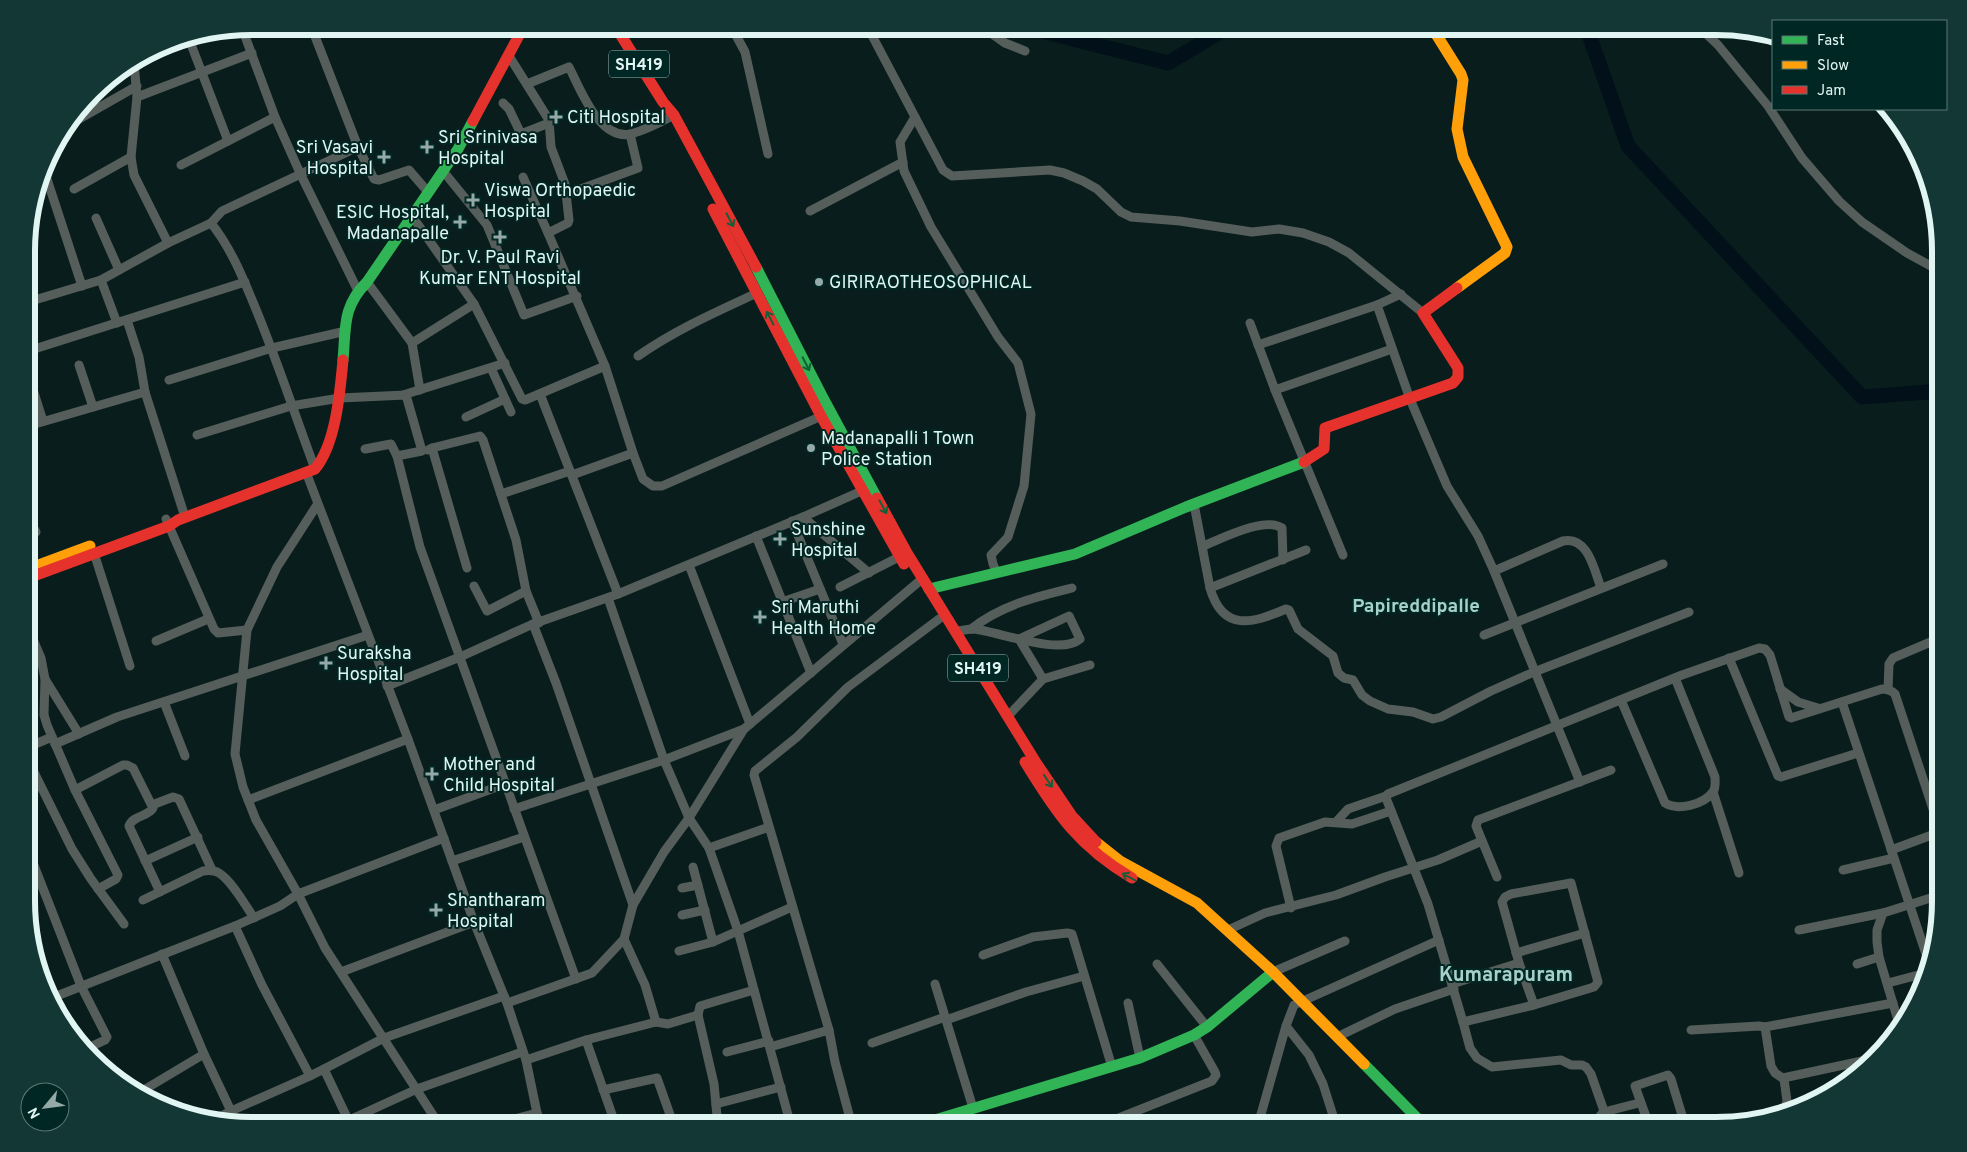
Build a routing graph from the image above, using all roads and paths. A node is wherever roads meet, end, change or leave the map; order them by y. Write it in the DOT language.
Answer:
graph roads {
  1 [pos="245,35"];
  2 [pos="314,35"];
  3 [pos="520,35"];
  4 [pos="621,35"];
  5 [pos="736,35"];
  6 [pos="872,35"];
  7 [pos="994,35"];
  8 [pos="1437,35"];
  9 [pos="1707,35"];
  10 [pos="191,43"];
  11 [pos="1025,51"];
  12 [pos="252,53"];
  13 [pos="510,56"];
  14 [pos="135,69"];
  15 [pos="201,72"];
  16 [pos="527,84"];
  17 [pos="137,86"];
  18 [pos="137,96"];
  19 [pos="503,103"];
  20 [pos="84,116"];
  21 [pos="275,117"];
  22 [pos="671,117"];
  23 [pos="916,117"];
  24 [pos="549,123"];
  25 [pos="630,134"];
  26 [pos="228,141"];
  27 [pos="358,147"];
  28 [pos="768,154"];
  29 [pos="131,157"];
  30 [pos="903,162"];
  31 [pos="181,165"];
  32 [pos="443,171"];
  33 [pos="300,173"];
  34 [pos="523,177"];
  35 [pos="47,179"];
  36 [pos="74,189"];
  37 [pos="428,192"];
  38 [pos="567,194"];
  39 [pos="810,211"];
  40 [pos="412,216"];
  41 [pos="96,218"];
  42 [pos="211,223"];
  43 [pos="548,233"];
  44 [pos="168,243"];
  45 [pos="1932,266"];
  46 [pos="119,270"];
  47 [pos="100,280"];
  48 [pos="245,282"];
  49 [pos="367,282"];
  50 [pos="82,286"];
  51 [pos="358,291"];
  52 [pos="757,293"];
  53 [pos="1401,294"];
  54 [pos="576,296"];
  55 [pos="35,300"];
  56 [pos="474,304"];
  57 [pos="1377,304"];
  58 [pos="1423,313"];
  59 [pos="127,320"];
  60 [pos="117,323"];
  61 [pos="1250,323"];
  62 [pos="346,331"];
  63 [pos="412,343"];
  64 [pos="1258,345"];
  65 [pos="272,348"];
  66 [pos="35,349"];
  67 [pos="1392,349"];
  68 [pos="638,356"];
  69 [pos="505,363"];
  70 [pos="79,365"];
  71 [pos="605,366"];
  72 [pos="491,368"];
  73 [pos="169,380"];
  74 [pos="420,390"];
  75 [pos="1275,390"];
  76 [pos="145,392"];
  77 [pos="540,394"];
  78 [pos="35,395"];
  79 [pos="403,395"];
  80 [pos="340,398"];
  81 [pos="505,399"];
  82 [pos="1410,399"];
  83 [pos="291,406"];
  84 [pos="93,407"];
  85 [pos="511,412"];
  86 [pos="826,414"];
  87 [pos="466,417"];
  88 [pos="44,421"];
  89 [pos="35,424"];
  90 [pos="197,434"];
  91 [pos="365,448"];
  92 [pos="432,448"];
  93 [pos="422,451"];
  94 [pos="633,453"];
  95 [pos="397,456"];
  96 [pos="1304,462"];
  97 [pos="310,470"];
  98 [pos="571,473"];
  99 [pos="867,488"];
  100 [pos="501,494"];
  101 [pos="1194,504"];
  102 [pos="317,505"];
  103 [pos="803,517"];
  104 [pos="175,520"];
  105 [pos="792,521"];
  106 [pos="756,536"];
  107 [pos="1203,546"];
  108 [pos="1306,550"];
  109 [pos="94,553"];
  110 [pos="1343,555"];
  111 [pos="899,557"];
  112 [pos="1283,560"];
  113 [pos="1663,564"];
  114 [pos="52,565"];
  115 [pos="689,565"];
  116 [pos="35,568"];
  117 [pos="467,568"];
  118 [pos="1494,572"];
  119 [pos="869,573"];
  120 [pos="998,573"];
  121 [pos="35,574"];
  122 [pos="919,581"];
  123 [pos="474,586"];
  124 [pos="840,587"];
  125 [pos="1072,588"];
  126 [pos="1210,588"];
  127 [pos="1601,588"];
  128 [pos="820,589"];
  129 [pos="929,589"];
  130 [pos="526,591"];
  131 [pos="618,594"];
  132 [pos="608,598"];
  133 [pos="782,602"];
  134 [pos="1689,612"];
  135 [pos="938,618"];
  136 [pos="208,619"];
  137 [pos="1513,622"];
  138 [pos="536,624"];
  139 [pos="971,629"];
  140 [pos="247,630"];
  141 [pos="955,631"];
  142 [pos="368,634"];
  143 [pos="1484,636"];
  144 [pos="1019,639"];
  145 [pos="1932,641"];
  146 [pos="156,642"];
  147 [pos="35,643"];
  148 [pos="843,644"];
  149 [pos="460,657"];
  150 [pos="1729,658"];
  151 [pos="1090,665"];
  152 [pos="130,666"];
  153 [pos="1534,672"];
  154 [pos="810,673"];
  155 [pos="242,675"];
  156 [pos="1675,678"];
  157 [pos="45,679"];
  158 [pos="1043,679"];
  159 [pos="387,686"];
  160 [pos="1780,689"];
  161 [pos="1888,689"];
  162 [pos="1622,700"];
  163 [pos="164,702"];
  164 [pos="1842,702"];
  165 [pos="1821,709"];
  166 [pos="1008,716"];
  167 [pos="747,726"];
  168 [pos="1556,727"];
  169 [pos="79,734"];
  170 [pos="408,739"];
  171 [pos="54,741"];
  172 [pos="35,745"];
  173 [pos="1858,753"];
  174 [pos="185,756"];
  175 [pos="664,760"];
  176 [pos="1611,770"];
  177 [pos="35,775"];
  178 [pos="1580,782"];
  179 [pos="505,784"];
  180 [pos="591,784"];
  181 [pos="75,790"];
  182 [pos="1713,792"];
  183 [pos="1386,796"];
  184 [pos="248,800"];
  185 [pos="152,805"];
  186 [pos="1932,806"];
  187 [pos="514,809"];
  188 [pos="434,810"];
  189 [pos="1390,811"];
  190 [pos="689,818"];
  191 [pos="1336,822"];
  192 [pos="769,827"];
  193 [pos="1932,835"];
  194 [pos="198,837"];
  195 [pos="524,837"];
  196 [pos="444,838"];
  197 [pos="1482,841"];
  198 [pos="709,848"];
  199 [pos="1892,854"];
  200 [pos="146,861"];
  201 [pos="452,861"];
  202 [pos="35,868"];
  203 [pos="693,868"];
  204 [pos="1414,868"];
  205 [pos="212,870"];
  206 [pos="1843,870"];
  207 [pos="1739,873"];
  208 [pos="1497,877"];
  209 [pos="698,885"];
  210 [pos="682,888"];
  211 [pos="98,889"];
  212 [pos="160,892"];
  213 [pos="298,894"];
  214 [pos="1932,898"];
  215 [pos="143,900"];
  216 [pos="633,905"];
  217 [pos="1910,905"];
  218 [pos="792,908"];
  219 [pos="1291,908"];
  220 [pos="705,910"];
  221 [pos="1883,913"];
  222 [pos="682,916"];
  223 [pos="254,918"];
  224 [pos="474,922"];
  225 [pos="124,924"];
  226 [pos="235,926"];
  227 [pos="1228,930"];
  228 [pos="1799,930"];
  229 [pos="738,931"];
  230 [pos="1585,933"];
  231 [pos="624,939"];
  232 [pos="1439,940"];
  233 [pos="1345,941"];
  234 [pos="713,942"];
  235 [pos="679,951"];
  236 [pos="1516,953"];
  237 [pos="162,954"];
  238 [pos="1926,954"];
  239 [pos="983,955"];
  240 [pos="1879,957"];
  241 [pos="1519,963"];
  242 [pos="1158,964"];
  243 [pos="1857,964"];
  244 [pos="341,972"];
  245 [pos="1270,975"];
  246 [pos="1919,975"];
  247 [pos="1084,976"];
  248 [pos="576,979"];
  249 [pos="1888,983"];
  250 [pos="935,984"];
  251 [pos="81,986"];
  252 [pos="1453,986"];
  253 [pos="754,990"];
  254 [pos="57,996"];
  255 [pos="505,1000"];
  256 [pos="1128,1003"];
  257 [pos="1298,1003"];
  258 [pos="1893,1003"];
  259 [pos="1534,1005"];
  260 [pos="698,1015"];
  261 [pos="946,1018"];
  262 [pos="1898,1018"];
  263 [pos="656,1022"];
  264 [pos="1463,1022"];
  265 [pos="1286,1026"];
  266 [pos="1207,1027"];
  267 [pos="1765,1027"];
  268 [pos="829,1030"];
  269 [pos="1691,1030"];
  270 [pos="1194,1035"];
  271 [pos="1337,1037"];
  272 [pos="384,1038"];
  273 [pos="586,1040"];
  274 [pos="872,1043"];
  275 [pos="770,1044"];
  276 [pos="92,1046"];
  277 [pos="727,1052"];
  278 [pos="204,1054"];
  279 [pos="524,1056"];
  280 [pos="1140,1058"];
  281 [pos="1860,1061"];
  282 [pos="1112,1066"];
  283 [pos="324,1069"];
  284 [pos="310,1076"];
  285 [pos="1783,1078"];
  286 [pos="780,1087"];
  287 [pos="145,1089"];
  288 [pos="417,1089"];
  289 [pos="603,1090"];
  290 [pos="1639,1103"];
  291 [pos="716,1104"];
  292 [pos="1786,1106"];
  293 [pos="972,1108"];
  294 [pos="231,1111"];
  295 [pos="1604,1112"];
  296 [pos="537,1113"];
  297 [pos="224,1115"];
  298 [pos="347,1117"];
  299 [pos="362,1117"];
  300 [pos="434,1117"];
  301 [pos="522,1117"];
  302 [pos="539,1117"];
  303 [pos="613,1117"];
  304 [pos="671,1117"];
  305 [pos="718,1117"];
  306 [pos="788,1117"];
  307 [pos="850,1117"];
  308 [pos="944,1117"];
  309 [pos="1127,1117"];
  310 [pos="1260,1117"];
  311 [pos="1333,1117"];
  312 [pos="1404,1117"];
  313 [pos="1416,1117"];
  314 [pos="1600,1117"];
  315 [pos="1645,1117"];
  316 [pos="1682,1117"];
  1 -- 12 [label="street"];
  2 -- 27 [label="street"];
  3 -- 13 [label="main road"];
  4 -- 22 [label="main road, SH419"];
  5 -- 28 [label="street"];
  6 -- 23 [label="street"];
  7 -- 11 [label="street"];
  8 -- 58 [label="main road"];
  9 -- 45 [label="street"];
  10 -- 15 [label="street"];
  12 -- 15 [label="street"];
  12 -- 21 [label="street"];
  13 -- 16 [label="street"];
  13 -- 32 [label="main road"];
  14 -- 17 [label="street"];
  15 -- 18 [label="street"];
  15 -- 26 [label="street"];
  16 -- 24 [label="street"];
  16 -- 25 [label="street"];
  17 -- 18 [label="street"];
  17 -- 20 [label="street"];
  18 -- 29 [label="street"];
  19 -- 24 [label="street"];
  21 -- 26 [label="street"];
  21 -- 33 [label="street"];
  22 -- 25 [label="street"];
  22 -- 52 [label="main road, SH419"];
  22 -- 86 [label="main road, SH419, one-way"];
  23 -- 30 [label="street"];
  23 -- 53 [label="street"];
  24 -- 38 [label="street"];
  25 -- 38 [label="street"];
  26 -- 31 [label="street"];
  27 -- 33 [label="street"];
  27 -- 37 [label="street"];
  29 -- 36 [label="street"];
  29 -- 44 [label="street"];
  30 -- 39 [label="street"];
  30 -- 120 [label="street"];
  32 -- 37 [label="main road"];
  32 -- 54 [label="street"];
  33 -- 42 [label="street"];
  33 -- 51 [label="street"];
  34 -- 43 [label="street"];
  35 -- 50 [label="street"];
  37 -- 40 [label="main road"];
  38 -- 43 [label="street"];
  40 -- 49 [label="main road"];
  40 -- 56 [label="street"];
  41 -- 46 [label="street"];
  42 -- 44 [label="street"];
  42 -- 48 [label="street"];
  43 -- 54 [label="street"];
  44 -- 46 [label="street"];
  46 -- 47 [label="street"];
  47 -- 50 [label="street"];
  47 -- 60 [label="street"];
  48 -- 59 [label="street"];
  48 -- 65 [label="street"];
  49 -- 51 [label="main road"];
  49 -- 63 [label="street"];
  50 -- 55 [label="street"];
  51 -- 62 [label="main road"];
  52 -- 68 [label="street"];
  86 -- 52 [label="main road, SH419, one-way"];
  53 -- 57 [label="street"];
  53 -- 58 [label="street"];
  54 -- 71 [label="street"];
  56 -- 63 [label="street"];
  56 -- 69 [label="street"];
  57 -- 64 [label="street"];
  57 -- 67 [label="street"];
  58 -- 82 [label="main road"];
  59 -- 60 [label="street"];
  59 -- 76 [label="street"];
  60 -- 66 [label="street"];
  61 -- 64 [label="street"];
  62 -- 65 [label="street"];
  62 -- 80 [label="main road"];
  63 -- 74 [label="street"];
  64 -- 75 [label="street"];
  65 -- 73 [label="street"];
  65 -- 83 [label="street"];
  67 -- 75 [label="street"];
  67 -- 82 [label="street"];
  69 -- 72 [label="street"];
  69 -- 77 [label="street"];
  70 -- 84 [label="street"];
  71 -- 77 [label="street"];
  71 -- 94 [label="street"];
  72 -- 74 [label="street"];
  72 -- 81 [label="street"];
  74 -- 79 [label="street"];
  75 -- 96 [label="street"];
  76 -- 84 [label="street"];
  76 -- 104 [label="street"];
  77 -- 98 [label="street"];
  78 -- 88 [label="street"];
  79 -- 80 [label="street"];
  79 -- 93 [label="street"];
  80 -- 83 [label="street"];
  80 -- 97 [label="main road"];
  81 -- 85 [label="street"];
  81 -- 87 [label="street"];
  82 -- 96 [label="main road"];
  82 -- 118 [label="street"];
  83 -- 90 [label="street"];
  83 -- 97 [label="street"];
  84 -- 88 [label="street"];
  86 -- 94 [label="street"];
  86 -- 99 [label="main road, SH419"];
  88 -- 89 [label="street"];
  91 -- 95 [label="street"];
  92 -- 93 [label="street"];
  92 -- 100 [label="street"];
  92 -- 117 [label="street"];
  93 -- 95 [label="street"];
  94 -- 98 [label="street"];
  95 -- 149 [label="street"];
  96 -- 101 [label="main road"];
  96 -- 110 [label="street"];
  97 -- 102 [label="street"];
  97 -- 104 [label="main road"];
  98 -- 100 [label="street"];
  98 -- 131 [label="street"];
  99 -- 103 [label="street"];
  99 -- 111 [label="main road, SH419"];
  99 -- 122 [label="main road, SH419, one-way"];
  100 -- 130 [label="street"];
  101 -- 107 [label="street"];
  101 -- 120 [label="main road"];
  102 -- 140 [label="street"];
  102 -- 142 [label="street"];
  103 -- 105 [label="street"];
  103 -- 119 [label="street"];
  104 -- 109 [label="main road"];
  104 -- 114 [label="main road"];
  104 -- 136 [label="street"];
  105 -- 106 [label="street"];
  105 -- 128 [label="street"];
  106 -- 115 [label="street"];
  106 -- 133 [label="street"];
  107 -- 112 [label="street"];
  107 -- 126 [label="street"];
  108 -- 112 [label="street"];
  109 -- 114 [label="main road"];
  109 -- 152 [label="street"];
  111 -- 119 [label="street"];
  111 -- 122 [label="main road, SH419"];
  112 -- 126 [label="street"];
  113 -- 127 [label="street"];
  114 -- 116 [label="main road"];
  114 -- 121 [label="main road"];
  115 -- 131 [label="street"];
  115 -- 167 [label="street"];
  118 -- 127 [label="street"];
  118 -- 137 [label="street"];
  119 -- 124 [label="street"];
  120 -- 129 [label="main road"];
  122 -- 129 [label="main road, SH419"];
  122 -- 135 [label="main road, SH419"];
  122 -- 148 [label="street"];
  123 -- 130 [label="street"];
  125 -- 139 [label="street"];
  126 -- 153 [label="street"];
  127 -- 137 [label="street"];
  128 -- 133 [label="street"];
  128 -- 148 [label="street"];
  129 -- 141 [label="main road, SH419"];
  130 -- 138 [label="street"];
  131 -- 132 [label="street"];
  132 -- 138 [label="street"];
  132 -- 175 [label="street"];
  133 -- 154 [label="street"];
  134 -- 153 [label="street"];
  135 -- 192 [label="street"];
  245 -- 135 [label="main road, SH419, one-way"];
  136 -- 140 [label="street"];
  136 -- 146 [label="street"];
  137 -- 143 [label="street"];
  137 -- 153 [label="street"];
  138 -- 149 [label="street"];
  138 -- 180 [label="street"];
  139 -- 141 [label="street"];
  139 -- 144 [label="street"];
  140 -- 155 [label="street"];
  141 -- 166 [label="main road, SH419"];
  142 -- 155 [label="street"];
  142 -- 159 [label="street"];
  144 -- 144 [label="street"];
  144 -- 158 [label="street"];
  145 -- 161 [label="street"];
  147 -- 157 [label="street"];
  148 -- 154 [label="street"];
  149 -- 159 [label="street"];
  149 -- 179 [label="street"];
  150 -- 156 [label="street"];
  150 -- 160 [label="street"];
  150 -- 173 [label="street"];
  151 -- 158 [label="street"];
  153 -- 168 [label="street"];
  154 -- 167 [label="street"];
  155 -- 163 [label="street"];
  155 -- 184 [label="street"];
  156 -- 162 [label="street"];
  156 -- 182 [label="street"];
  157 -- 169 [label="street"];
  157 -- 171 [label="street"];
  158 -- 166 [label="street"];
  159 -- 170 [label="street"];
  160 -- 165 [label="street"];
  160 -- 165 [label="street"];
  161 -- 164 [label="street"];
  161 -- 186 [label="street"];
  162 -- 168 [label="street"];
  162 -- 182 [label="street"];
  163 -- 169 [label="street"];
  163 -- 174 [label="street"];
  164 -- 165 [label="street"];
  164 -- 173 [label="street"];
  166 -- 227 [label="main road, SH419, one-way"];
  167 -- 175 [label="street"];
  167 -- 190 [label="street"];
  168 -- 178 [label="street"];
  168 -- 183 [label="street"];
  169 -- 171 [label="street"];
  170 -- 184 [label="street"];
  170 -- 188 [label="street"];
  171 -- 172 [label="street"];
  171 -- 181 [label="street"];
  173 -- 199 [label="street"];
  175 -- 180 [label="street"];
  175 -- 190 [label="street"];
  176 -- 178 [label="street"];
  177 -- 211 [label="street"];
  178 -- 197 [label="street"];
  179 -- 187 [label="street"];
  179 -- 188 [label="street"];
  180 -- 187 [label="street"];
  180 -- 216 [label="street"];
  181 -- 185 [label="street"];
  181 -- 211 [label="street"];
  182 -- 207 [label="street"];
  183 -- 189 [label="street"];
  183 -- 191 [label="street"];
  184 -- 213 [label="street"];
  185 -- 194 [label="street"];
  185 -- 200 [label="street"];
  187 -- 195 [label="street"];
  188 -- 196 [label="street"];
  189 -- 191 [label="street"];
  189 -- 204 [label="street"];
  190 -- 198 [label="street"];
  190 -- 216 [label="street"];
  191 -- 219 [label="street"];
  192 -- 198 [label="street"];
  192 -- 218 [label="street"];
  193 -- 199 [label="street"];
  194 -- 200 [label="street"];
  194 -- 205 [label="street"];
  195 -- 201 [label="street"];
  195 -- 248 [label="street"];
  196 -- 201 [label="street"];
  196 -- 213 [label="street"];
  197 -- 204 [label="street"];
  197 -- 208 [label="street"];
  198 -- 229 [label="street"];
  199 -- 206 [label="street"];
  199 -- 217 [label="street"];
  200 -- 212 [label="street"];
  201 -- 224 [label="street"];
  202 -- 251 [label="street"];
  203 -- 209 [label="street"];
  204 -- 219 [label="street"];
  204 -- 232 [label="street"];
  205 -- 212 [label="street"];
  205 -- 223 [label="street"];
  209 -- 210 [label="street"];
  209 -- 220 [label="street"];
  211 -- 225 [label="street"];
  212 -- 215 [label="street"];
  213 -- 223 [label="street"];
  213 -- 244 [label="street"];
  214 -- 217 [label="street"];
  216 -- 231 [label="street"];
  217 -- 221 [label="street"];
  217 -- 238 [label="street"];
  218 -- 229 [label="street"];
  218 -- 268 [label="street"];
  219 -- 227 [label="street"];
  220 -- 222 [label="street"];
  220 -- 234 [label="street"];
  221 -- 228 [label="street"];
  221 -- 240 [label="street"];
  223 -- 226 [label="street"];
  224 -- 244 [label="street"];
  224 -- 255 [label="street"];
  226 -- 237 [label="street"];
  226 -- 284 [label="street"];
  227 -- 245 [label="main road, SH419"];
  229 -- 234 [label="street"];
  229 -- 253 [label="street"];
  230 -- 236 [label="street"];
  230 -- 236 [label="street"];
  230 -- 259 [label="street"];
  231 -- 248 [label="street"];
  231 -- 263 [label="street"];
  232 -- 252 [label="street"];
  232 -- 257 [label="street"];
  233 -- 245 [label="street"];
  234 -- 235 [label="street"];
  236 -- 241 [label="street"];
  237 -- 251 [label="street"];
  237 -- 278 [label="street"];
  239 -- 247 [label="street"];
  240 -- 243 [label="street"];
  240 -- 249 [label="street"];
  241 -- 252 [label="street"];
  241 -- 259 [label="street"];
  242 -- 266 [label="street"];
  244 -- 272 [label="street"];
  245 -- 257 [label="main road, SH419"];
  245 -- 266 [label="main road"];
  246 -- 249 [label="street"];
  247 -- 261 [label="street"];
  247 -- 282 [label="street"];
  248 -- 255 [label="street"];
  249 -- 258 [label="street"];
  250 -- 261 [label="street"];
  251 -- 254 [label="street"];
  251 -- 276 [label="street"];
  252 -- 264 [label="street"];
  252 -- 271 [label="street"];
  253 -- 260 [label="street"];
  253 -- 275 [label="street"];
  255 -- 272 [label="street"];
  255 -- 279 [label="street"];
  256 -- 280 [label="street"];
  257 -- 265 [label="street"];
  257 -- 271 [label="main road, SH419"];
  257 -- 312 [label="main road, SH419"];
  258 -- 262 [label="street"];
  258 -- 267 [label="street"];
  259 -- 264 [label="street"];
  260 -- 263 [label="street"];
  260 -- 291 [label="street"];
  261 -- 274 [label="street"];
  261 -- 293 [label="street"];
  263 -- 273 [label="street"];
  264 -- 295 [label="street"];
  265 -- 310 [label="street"];
  265 -- 311 [label="street"];
  266 -- 270 [label="main road"];
  267 -- 269 [label="street"];
  267 -- 285 [label="street"];
  268 -- 275 [label="street"];
  268 -- 307 [label="street"];
  270 -- 280 [label="main road"];
  270 -- 309 [label="street"];
  271 -- 313 [label="main road, SH419"];
  272 -- 283 [label="street"];
  272 -- 288 [label="street"];
  273 -- 279 [label="street"];
  273 -- 289 [label="street"];
  275 -- 277 [label="street"];
  275 -- 286 [label="street"];
  278 -- 287 [label="street"];
  278 -- 294 [label="street"];
  279 -- 288 [label="street"];
  279 -- 296 [label="street"];
  280 -- 282 [label="main road"];
  281 -- 285 [label="street"];
  282 -- 293 [label="main road"];
  283 -- 284 [label="street"];
  283 -- 298 [label="street"];
  284 -- 294 [label="street"];
  285 -- 292 [label="street"];
  286 -- 291 [label="street"];
  286 -- 306 [label="street"];
  288 -- 299 [label="street"];
  288 -- 300 [label="street"];
  289 -- 303 [label="street"];
  289 -- 304 [label="street"];
  290 -- 295 [label="street"];
  290 -- 315 [label="street"];
  290 -- 316 [label="street"];
  291 -- 305 [label="street"];
  293 -- 308 [label="main road"];
  294 -- 297 [label="street"];
  295 -- 314 [label="street"];
  296 -- 301 [label="street"];
  296 -- 302 [label="street"];
}
